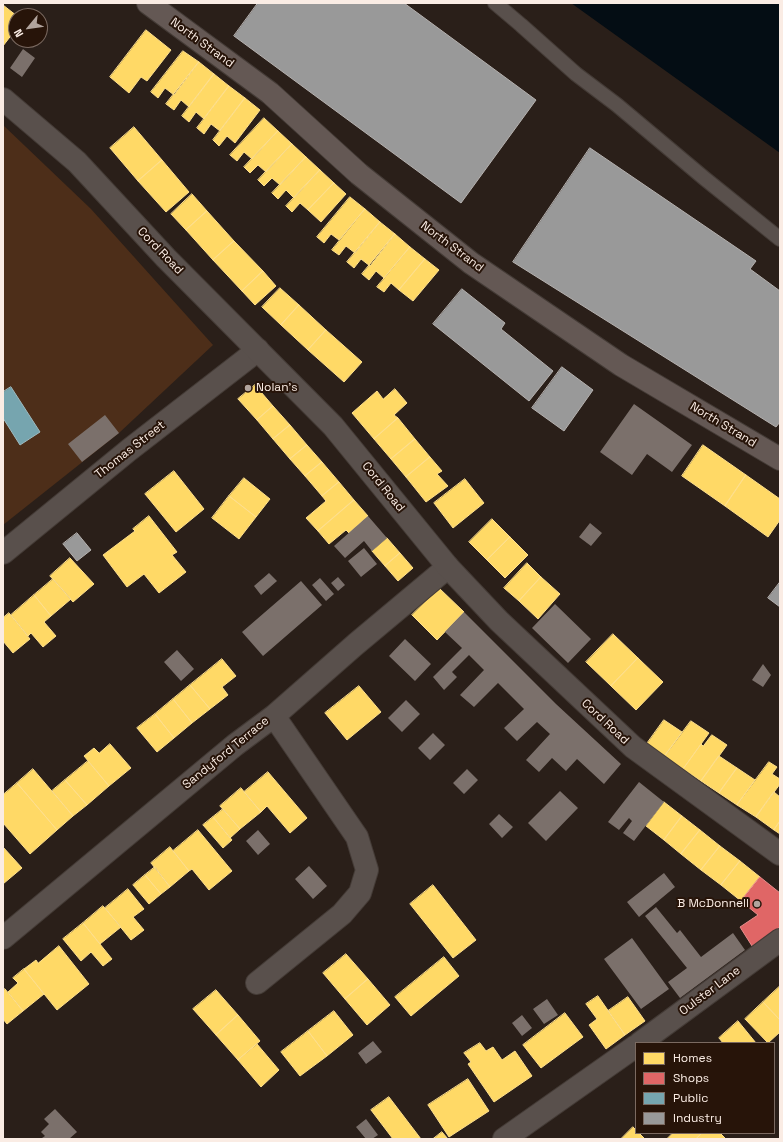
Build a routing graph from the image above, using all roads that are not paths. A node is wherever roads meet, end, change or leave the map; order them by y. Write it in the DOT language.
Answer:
graph roads {
  1 [pos="148,3"];
  2 [pos="495,3"];
  3 [pos="3,99"];
  4 [pos="780,239"];
  5 [pos="258,350"];
  6 [pos="780,460"];
  7 [pos="3,553"];
  8 [pos="448,567"];
  9 [pos="274,716"];
  10 [pos="780,854"];
  11 [pos="3,938"];
  12 [pos="780,940"];
  13 [pos="257,983"];
  14 [pos="641,1042"];
  15 [pos="635,1047"];
  16 [pos="504,1139"];
  1 -- 6 [label="main road, North Strand"];
  2 -- 4 [label="lane"];
  3 -- 5 [label="street, Cord Road"];
  5 -- 7 [label="street, Thomas Street"];
  5 -- 8 [label="street, Cord Road"];
  8 -- 9 [label="street, Sandyford Terrace"];
  8 -- 10 [label="street, Cord Road"];
  9 -- 11 [label="street, Sandyford Terrace"];
  9 -- 13 [label="street"];
  12 -- 14 [label="street, Oulster Lane"];
  15 -- 16 [label="street"];
}
